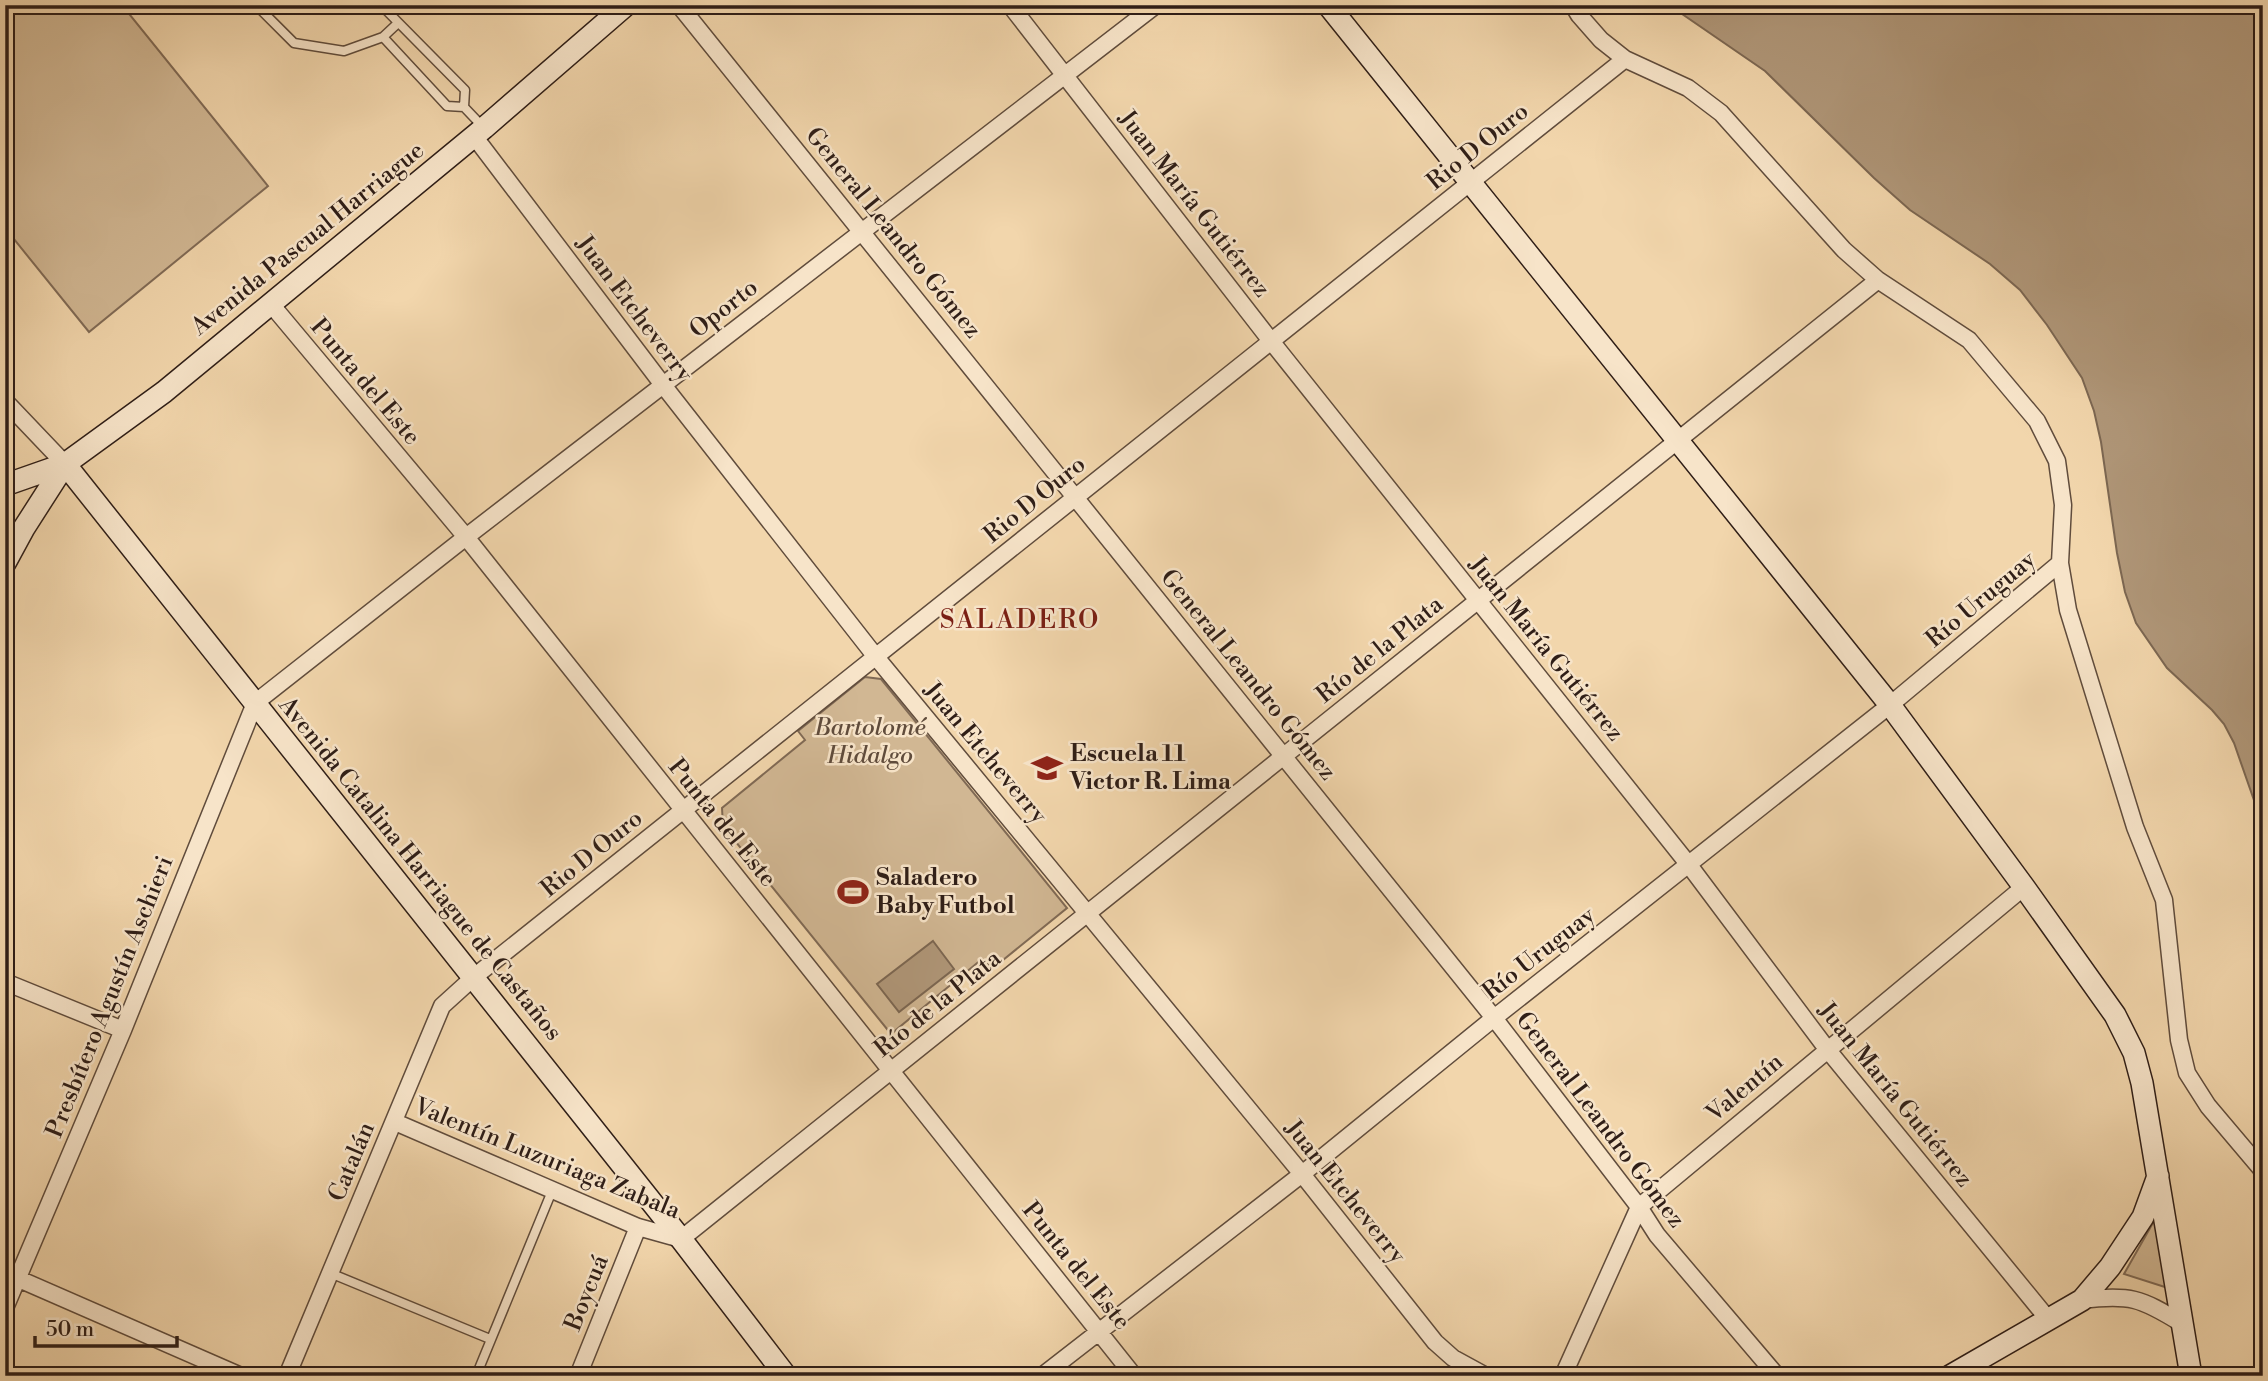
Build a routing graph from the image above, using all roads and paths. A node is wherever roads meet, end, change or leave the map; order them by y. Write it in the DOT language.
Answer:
graph roads {
  1 [pos="256,5"];
  2 [pos="381,5"];
  3 [pos="626,5"];
  4 [pos="679,5"];
  5 [pos="1010,5"];
  6 [pos="1156,5"];
  7 [pos="1328,5"];
  8 [pos="1573,5"];
  9 [pos="398,23"];
  10 [pos="383,37"];
  11 [pos="1625,59"];
  12 [pos="1065,75"];
  13 [pos="464,107"];
  14 [pos="479,132"];
  15 [pos="1469,183"];
  16 [pos="862,231"];
  17 [pos="1878,280"];
  18 [pos="270,303"];
  19 [pos="1271,341"];
  20 [pos="663,385"];
  21 [pos="5,401"];
  22 [pos="1677,441"];
  23 [pos="65,464"];
  24 [pos="5,485"];
  25 [pos="1075,497"];
  26 [pos="466,537"];
  27 [pos="5,563"];
  28 [pos="2060,563"];
  29 [pos="1478,600"];
  30 [pos="876,657"];
  31 [pos="255,703"];
  32 [pos="1890,705"];
  33 [pos="1284,756"];
  34 [pos="683,810"];
  35 [pos="1689,865"];
  36 [pos="2024,887"];
  37 [pos="1088,913"];
  38 [pos="474,977"];
  39 [pos="5,982"];
  40 [pos="1494,1018"];
  41 [pos="122,1030"];
  42 [pos="1827,1049"];
  43 [pos="891,1070"];
  44 [pos="395,1122"];
  45 [pos="2263,1171"];
  46 [pos="1302,1174"];
  47 [pos="2159,1174"];
  48 [pos="552,1191"];
  49 [pos="1639,1207"];
  50 [pos="638,1227"];
  51 [pos="681,1239"];
  52 [pos="330,1273"];
  53 [pos="11,1276"];
  54 [pos="2082,1300"];
  55 [pos="5,1308"];
  56 [pos="2048,1319"];
  57 [pos="2181,1323"];
  58 [pos="1100,1332"];
  59 [pos="490,1339"];
  60 [pos="241,1376"];
  61 [pos="287,1376"];
  62 [pos="476,1376"];
  63 [pos="578,1376"];
  64 [pos="786,1376"];
  65 [pos="1042,1376"];
  66 [pos="1135,1376"];
  67 [pos="1486,1376"];
  68 [pos="1563,1376"];
  69 [pos="1777,1376"];
  70 [pos="1950,1376"];
  71 [pos="2191,1376"];
  1 -- 10 [label="lane"];
  2 -- 9 [label="lane"];
  3 -- 14 [label="street, Avenida Pascual Harriague"];
  4 -- 16 [label="street, General Leandro Gómez"];
  5 -- 12 [label="street, Juan María Gutiérrez"];
  6 -- 12 [label="street, Oporto"];
  7 -- 15 [label="street"];
  8 -- 11 [label="street"];
  9 -- 10 [label="lane"];
  9 -- 13 [label="lane"];
  10 -- 13 [label="lane"];
  11 -- 15 [label="street, Rio D Ouro"];
  11 -- 17 [label="street"];
  12 -- 16 [label="street, Oporto"];
  12 -- 19 [label="street, Juan María Gutiérrez"];
  13 -- 14 [label="lane"];
  14 -- 18 [label="street, Avenida Pascual Harriague"];
  14 -- 20 [label="street, Juan Etcheverry"];
  15 -- 19 [label="street, Rio D Ouro"];
  15 -- 22 [label="street"];
  16 -- 20 [label="street, Oporto"];
  16 -- 25 [label="street, General Leandro Gómez"];
  17 -- 22 [label="street, Río de la Plata"];
  17 -- 28 [label="street"];
  18 -- 23 [label="street, Avenida Pascual Harriague"];
  18 -- 26 [label="street, Punta del Este"];
  19 -- 25 [label="street, Rio D Ouro"];
  19 -- 29 [label="street, Juan María Gutiérrez"];
  20 -- 26 [label="street, Oporto"];
  20 -- 30 [label="street, Juan Etcheverry"];
  21 -- 23 [label="street, Avenida Catalina Harriague de Castaños"];
  22 -- 29 [label="street, Río de la Plata"];
  22 -- 32 [label="street"];
  23 -- 24 [label="street, Avenida Pascual Harriague"];
  23 -- 27 [label="street"];
  23 -- 31 [label="street, Avenida Catalina Harriague de Castaños"];
  25 -- 30 [label="street, Rio D Ouro"];
  25 -- 33 [label="street, General Leandro Gómez"];
  26 -- 31 [label="street, Oporto"];
  26 -- 34 [label="street, Punta del Este"];
  28 -- 32 [label="street, Río Uruguay"];
  28 -- 45 [label="street"];
  29 -- 33 [label="street, Río de la Plata"];
  29 -- 35 [label="street, Juan María Gutiérrez"];
  30 -- 34 [label="street, Rio D Ouro"];
  30 -- 37 [label="street, Juan Etcheverry"];
  31 -- 38 [label="street, Avenida Catalina Harriague de Castaños"];
  31 -- 41 [label="street, Presbítero Agustín Aschieri"];
  32 -- 35 [label="street, Río Uruguay"];
  32 -- 36 [label="street"];
  33 -- 37 [label="street, Río de la Plata"];
  33 -- 40 [label="street, General Leandro Gómez"];
  34 -- 38 [label="street, Rio D Ouro"];
  34 -- 43 [label="street, Punta del Este"];
  35 -- 40 [label="street, Río Uruguay"];
  35 -- 42 [label="street, Juan María Gutiérrez"];
  36 -- 42 [label="street, Valentín"];
  36 -- 47 [label="street"];
  37 -- 43 [label="street, Río de la Plata"];
  37 -- 46 [label="street, Juan Etcheverry"];
  38 -- 44 [label="street, Catalán"];
  38 -- 51 [label="street, Avenida Catalina Harriague de Castaños"];
  39 -- 41 [label="street"];
  40 -- 46 [label="street, Río Uruguay"];
  40 -- 49 [label="street, General Leandro Gómez"];
  41 -- 53 [label="street, Presbítero Agustín Aschieri"];
  42 -- 49 [label="street, Valentín"];
  42 -- 56 [label="street, Juan María Gutiérrez"];
  43 -- 51 [label="street, Río de la Plata"];
  43 -- 58 [label="street, Punta del Este"];
  44 -- 48 [label="street, Valentín Luzuriaga Zabala"];
  44 -- 52 [label="street, Catalán"];
  46 -- 58 [label="street, Río Uruguay"];
  46 -- 67 [label="street, Juan Etcheverry"];
  47 -- 54 [label="street"];
  47 -- 57 [label="street"];
  48 -- 50 [label="street, Valentín Luzuriaga Zabala"];
  48 -- 59 [label="lane"];
  49 -- 68 [label="street, Valentín"];
  49 -- 69 [label="street, General Leandro Gómez"];
  50 -- 51 [label="street, Valentín Luzuriaga Zabala"];
  50 -- 63 [label="street, Boycuá"];
  51 -- 64 [label="street, Avenida Catalina Harriague de Castaños"];
  52 -- 59 [label="lane"];
  52 -- 61 [label="street, Catalán"];
  53 -- 55 [label="street, Presbítero Agustín Aschieri"];
  53 -- 60 [label="street"];
  54 -- 56 [label="street"];
  54 -- 57 [label="street"];
  56 -- 70 [label="street"];
  57 -- 71 [label="street"];
  58 -- 65 [label="street, Río Uruguay"];
  58 -- 66 [label="street, Punta del Este"];
  59 -- 62 [label="lane"];
}
